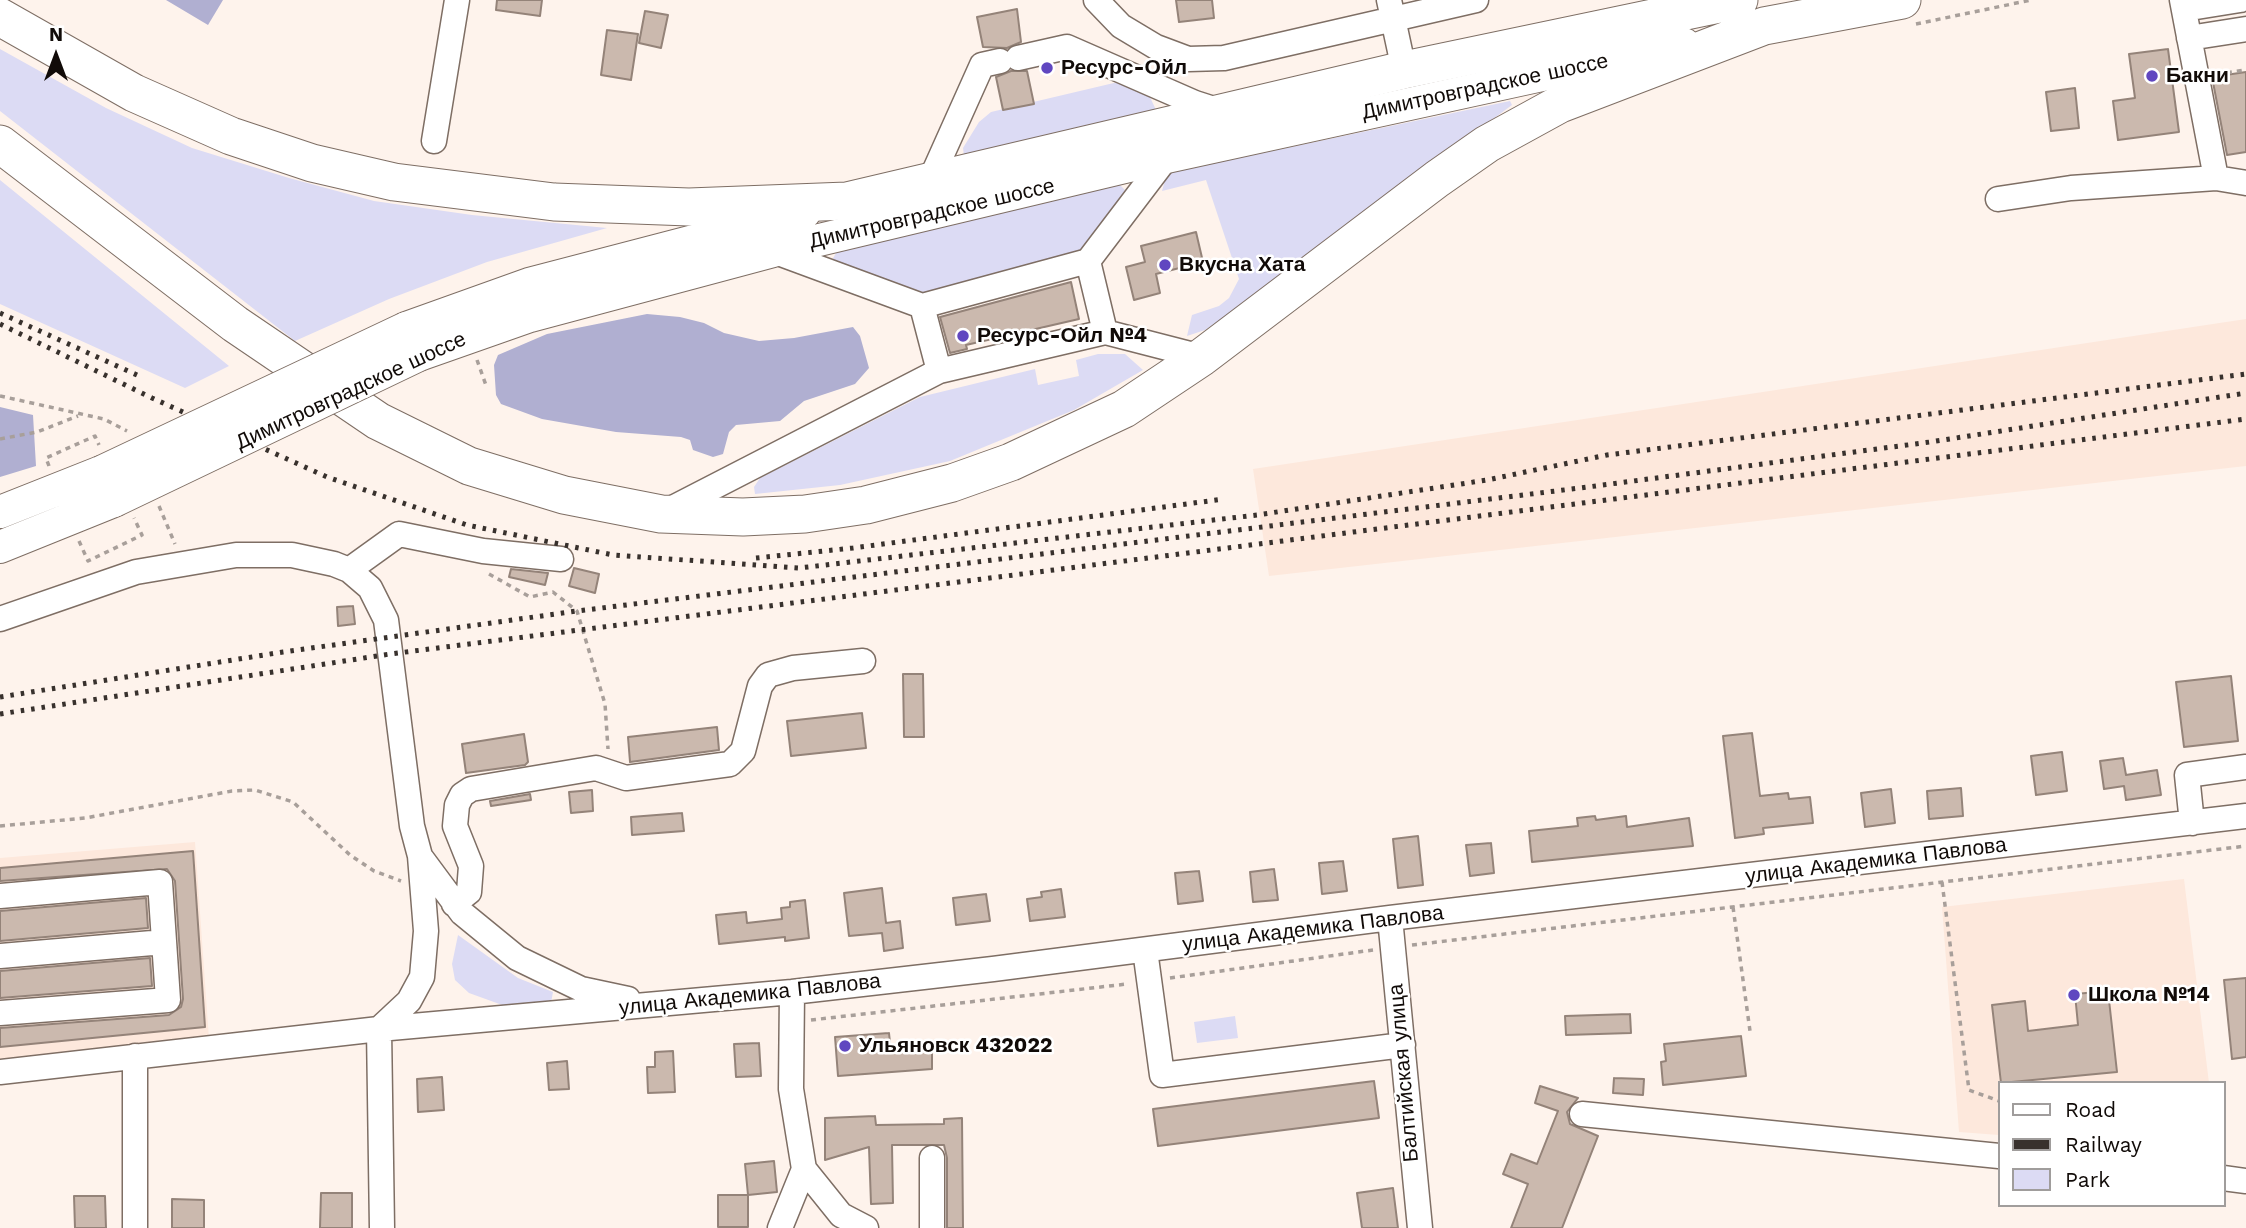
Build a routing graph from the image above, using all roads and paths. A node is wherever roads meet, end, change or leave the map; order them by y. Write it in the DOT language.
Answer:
graph roads {
  1 [pos="457,0"];
  2 [pos="1096,0"];
  3 [pos="1476,0"];
  4 [pos="1739,0"];
  5 [pos="1902,0"];
  6 [pos="2241,0"];
  7 [pos="2183,5"];
  8 [pos="1391,11"];
  9 [pos="0,17"];
  10 [pos="1764,26"];
  11 [pos="2246,29"];
  12 [pos="2189,38"];
  13 [pos="1404,70"];
  14 [pos="2246,70"];
  15 [pos="2197,77"];
  16 [pos="1224,112"];
  17 [pos="435,141"];
  18 [pos="0,144"];
  19 [pos="1167,157"];
  20 [pos="2216,178"];
  21 [pos="930,181"];
  22 [pos="2246,183"];
  23 [pos="1997,199"];
  24 [pos="847,201"];
  25 [pos="773,251"];
  26 [pos="1088,261"];
  27 [pos="922,306"];
  28 [pos="1105,332"];
  29 [pos="412,342"];
  30 [pos="474,352"];
  31 [pos="1202,357"];
  32 [pos="939,371"];
  33 [pos="487,388"];
  34 [pos="81,415"];
  35 [pos="0,439"];
  36 [pos="0,512"];
  37 [pos="661,514"];
  38 [pos="78,539"];
  39 [pos="0,547"];
  40 [pos="483,551"];
  41 [pos="561,559"];
  42 [pos="88,561"];
  43 [pos="349,570"];
  44 [pos="0,619"];
  45 [pos="863,661"];
  46 [pos="608,756"];
  47 [pos="2246,767"];
  48 [pos="2246,816"];
  49 [pos="2192,823"];
  50 [pos="0,825"];
  51 [pos="2246,846"];
  52 [pos="420,856"];
  53 [pos="1942,882"];
  54 [pos="422,889"];
  55 [pos="0,897"];
  56 [pos="454,904"];
  57 [pos="1733,907"];
  58 [pos="1390,918"];
  59 [pos="164,942"];
  60 [pos="1392,947"];
  61 [pos="1145,950"];
  62 [pos="0,956"];
  63 [pos="1149,981"];
  64 [pos="792,992"];
  65 [pos="687,1002"];
  66 [pos="0,1013"];
  67 [pos="792,1022"];
  68 [pos="379,1029"];
  69 [pos="1750,1031"];
  70 [pos="1403,1045"];
  71 [pos="135,1056"];
  72 [pos="0,1072"];
  73 [pos="1997,1100"];
  74 [pos="1582,1114"];
  75 [pos="1997,1156"];
  76 [pos="932,1158"];
  77 [pos="804,1169"];
  78 [pos="2225,1178"];
  79 [pos="2246,1181"];
  80 [pos="135,1228"];
  81 [pos="383,1228"];
  82 [pos="780,1228"];
  83 [pos="866,1228"];
  84 [pos="932,1228"];
  85 [pos="1420,1228"];
  1 -- 17 [label="street"];
  2 -- 8 [label="street"];
  3 -- 8 [label="street"];
  4 -- 13 [label="highway, Димитровградское шоссе"];
  5 -- 10 [label="highway, Димитровградское шоссе"];
  6 -- 7 [label="street"];
  7 -- 12 [label="street"];
  8 -- 13 [label="street"];
  9 -- 24 [label="highway"];
  10 -- 19 [label="main road, Димитровградское шоссе"];
  10 -- 31 [label="highway"];
  11 -- 12 [label="street"];
  12 -- 15 [label="street"];
  13 -- 16 [label="highway, Димитровградское шоссе"];
  14 -- 15 [label="path"];
  15 -- 20 [label="street"];
  16 -- 21 [label="highway, Димитровградское шоссе"];
  16 -- 21 [label="street"];
  18 -- 37 [label="highway"];
  19 -- 25 [label="main road, Димитровградское шоссе"];
  19 -- 26 [label="street"];
  20 -- 22 [label="street"];
  20 -- 23 [label="street"];
  21 -- 24 [label="highway, Димитровградское шоссе"];
  24 -- 29 [label="main road, Димитровградское шоссе"];
  25 -- 27 [label="street"];
  25 -- 29 [label="main road, Димитровградское шоссе"];
  26 -- 27 [label="street"];
  26 -- 28 [label="street"];
  27 -- 32 [label="street"];
  28 -- 31 [label="street"];
  28 -- 32 [label="street"];
  29 -- 36 [label="main road, Димитровградское шоссе, bridge"];
  29 -- 39 [label="main road, Димитровградское шоссе, bridge"];
  30 -- 33 [label="path"];
  31 -- 37 [label="highway"];
  32 -- 37 [label="street"];
  34 -- 35 [label="path"];
  38 -- 42 [label="path"];
  40 -- 41 [label="street"];
  40 -- 43 [label="street"];
  40 -- 46 [label="path"];
  43 -- 44 [label="street"];
  43 -- 52 [label="street"];
  45 -- 56 [label="street"];
  47 -- 49 [label="street"];
  48 -- 49 [label="street, улица Академика Павлова"];
  49 -- 58 [label="street, улица Академика Павлова"];
  50 -- 54 [label="path"];
  51 -- 53 [label="path"];
  52 -- 54 [label="street"];
  52 -- 56 [label="street"];
  53 -- 57 [label="path"];
  53 -- 73 [label="path"];
  54 -- 68 [label="street"];
  55 -- 59 [label="street"];
  56 -- 65 [label="street"];
  57 -- 60 [label="path"];
  57 -- 69 [label="path"];
  58 -- 60 [label="street, Балтийская улица"];
  58 -- 61 [label="street, улица Академика Павлова"];
  59 -- 62 [label="street"];
  59 -- 66 [label="street"];
  60 -- 63 [label="path"];
  60 -- 70 [label="street, Балтийская улица"];
  61 -- 63 [label="street"];
  61 -- 64 [label="street, улица Академика Павлова"];
  63 -- 67 [label="path"];
  63 -- 70 [label="street"];
  64 -- 65 [label="street, улица Академика Павлова"];
  64 -- 67 [label="street"];
  65 -- 68 [label="street, улица Академика Павлова"];
  67 -- 77 [label="street"];
  68 -- 71 [label="street, улица Академика Павлова"];
  68 -- 81 [label="street"];
  70 -- 85 [label="street, Балтийская улица"];
  71 -- 72 [label="street, улица Академика Павлова"];
  71 -- 80 [label="street"];
  74 -- 75 [label="street"];
  76 -- 84 [label="street"];
  77 -- 82 [label="street"];
  77 -- 83 [label="street"];
  78 -- 79 [label="street"];
}
